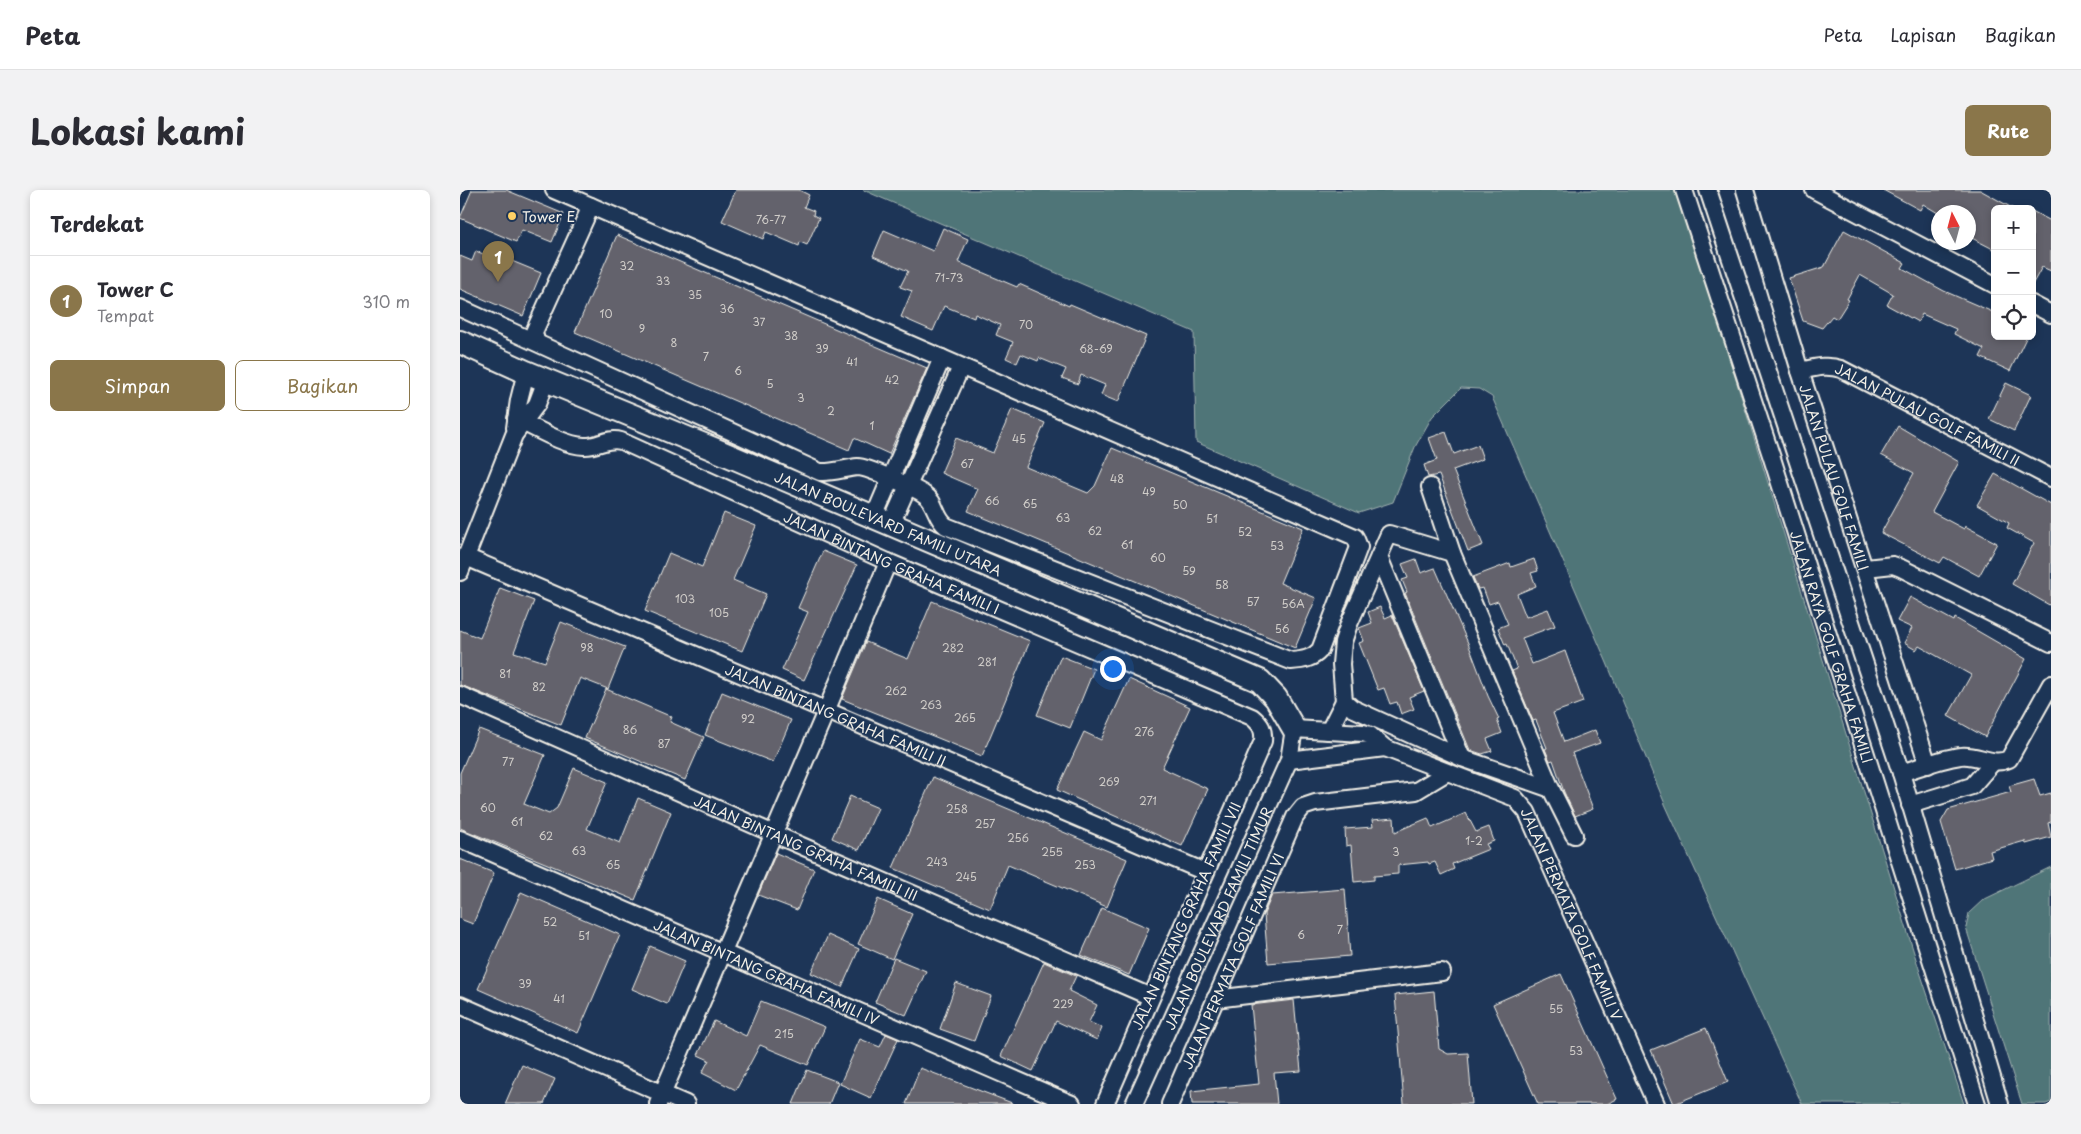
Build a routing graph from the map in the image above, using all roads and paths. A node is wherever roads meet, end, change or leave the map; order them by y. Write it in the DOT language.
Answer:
graph roads {
  1 [pos="554,190"];
  2 [pos="1684,190"];
  3 [pos="1708,190"];
  4 [pos="1745,190"];
  5 [pos="1814,190"];
  6 [pos="591,206"];
  7 [pos="1991,283"];
  8 [pos="2036,306"];
  9 [pos="460,308"];
  10 [pos="2051,314"];
  11 [pos="536,341"];
  12 [pos="460,342"];
  13 [pos="942,358"];
  14 [pos="961,367"];
  15 [pos="1800,371"];
  16 [pos="536,376"];
  17 [pos="518,425"];
  18 [pos="890,478"];
  19 [pos="2051,478"];
  20 [pos="908,486"];
  21 [pos="1430,487"];
  22 [pos="883,520"];
  23 [pos="1452,553"];
  24 [pos="1379,557"];
  25 [pos="888,562"];
  26 [pos="463,564"];
  27 [pos="1866,568"];
  28 [pos="2051,643"];
  29 [pos="2051,684"];
  30 [pos="460,695"];
  31 [pos="1344,701"];
  32 [pos="827,709"];
  33 [pos="1262,728"];
  34 [pos="1294,730"];
  35 [pos="1329,731"];
  36 [pos="1385,748"];
  37 [pos="1462,758"];
  38 [pos="1289,760"];
  39 [pos="1993,762"];
  40 [pos="1928,765"];
  41 [pos="1446,772"];
  42 [pos="1901,773"];
  43 [pos="1551,789"];
  44 [pos="1910,805"];
  45 [pos="774,834"];
  46 [pos="1574,836"];
  47 [pos="460,839"];
  48 [pos="1205,872"];
  49 [pos="723,954"];
  50 [pos="1442,972"];
  51 [pos="1151,997"];
  52 [pos="1215,999"];
  53 [pos="460,1005"];
  54 [pos="660,1099"];
  55 [pos="686,1104"];
  56 [pos="1072,1104"];
  57 [pos="1105,1104"];
  58 [pos="1134,1104"];
  59 [pos="1170,1104"];
  60 [pos="1656,1104"];
  61 [pos="1977,1104"];
  62 [pos="2000,1104"];
  1 -- 6 [label="street"];
  2 -- 61 [label="street, JALAN RAYA GOLF GRAHA FAMILI"];
  3 -- 42 [label="street, JALAN RAYA GOLF GRAHA FAMILI"];
  4 -- 15 [label="street, JALAN PULAU GOLF FAMILI"];
  5 -- 7 [label="street"];
  6 -- 11 [label="street"];
  6 -- 13 [label="street"];
  8 -- 10 [label="street"];
  9 -- 11 [label="street"];
  11 -- 18 [label="street"];
  12 -- 16 [label="street, JALAN BOULEVARD FAMILI UTARA"];
  13 -- 14 [label="street"];
  13 -- 18 [label="street"];
  14 -- 20 [label="street"];
  14 -- 20 [label="street"];
  15 -- 19 [label="street, JALAN PULAU GOLF FAMILI II"];
  15 -- 27 [label="street, JALAN PULAU GOLF FAMILI"];
  16 -- 17 [label="street"];
  16 -- 22 [label="street, JALAN BOULEVARD FAMILI UTARA"];
  17 -- 25 [label="street, JALAN BINTANG GRAHA FAMILI I"];
  17 -- 26 [label="street"];
  18 -- 20 [label="street"];
  18 -- 22 [label="street"];
  20 -- 22 [label="street"];
  21 -- 23 [label="street"];
  22 -- 34 [label="street, JALAN BOULEVARD FAMILI UTARA"];
  23 -- 24 [label="street"];
  23 -- 43 [label="street"];
  24 -- 31 [label="street"];
  24 -- 37 [label="street"];
  25 -- 32 [label="street"];
  25 -- 33 [label="street, JALAN BINTANG GRAHA FAMILI I"];
  26 -- 32 [label="street, JALAN BINTANG GRAHA FAMILI II"];
  27 -- 28 [label="street"];
  27 -- 40 [label="street, JALAN PULAU GOLF FAMILI"];
  29 -- 39 [label="street"];
  30 -- 45 [label="street, JALAN BINTANG GRAHA FAMILI III"];
  31 -- 35 [label="street"];
  31 -- 37 [label="street"];
  32 -- 45 [label="street"];
  32 -- 48 [label="street, JALAN BINTANG GRAHA FAMILI II"];
  33 -- 48 [label="street, JALAN BINTANG GRAHA FAMILI VII"];
  34 -- 35 [label="street, JALAN PERMATA GOLF FAMILI V"];
  34 -- 38 [label="street, JALAN BOULEVARD FAMILI TIMUR"];
  35 -- 36 [label="street, JALAN PERMATA GOLF FAMILI V"];
  36 -- 38 [label="street, JALAN PERMATA GOLF FAMILI V"];
  36 -- 41 [label="street, JALAN PERMATA GOLF FAMILI V"];
  37 -- 43 [label="street"];
  38 -- 58 [label="street, JALAN BOULEVARD FAMILI TIMUR"];
  39 -- 40 [label="street"];
  39 -- 44 [label="street"];
  40 -- 42 [label="street"];
  41 -- 52 [label="street, JALAN PERMATA GOLF FAMILI VI"];
  41 -- 60 [label="street, JALAN PERMATA GOLF FAMILI V"];
  42 -- 44 [label="street, JALAN RAYA GOLF GRAHA FAMILI"];
  43 -- 46 [label="street"];
  44 -- 62 [label="street, JALAN RAYA GOLF GRAHA FAMILI"];
  45 -- 49 [label="street"];
  45 -- 51 [label="street, JALAN BINTANG GRAHA FAMILI III"];
  47 -- 49 [label="street, JALAN BINTANG GRAHA FAMILI IV"];
  48 -- 51 [label="street, JALAN BINTANG GRAHA FAMILI VII"];
  49 -- 54 [label="street"];
  49 -- 56 [label="street, JALAN BINTANG GRAHA FAMILI IV"];
  50 -- 52 [label="street"];
  51 -- 57 [label="street, JALAN BINTANG GRAHA FAMILI VII"];
  52 -- 59 [label="street, JALAN PERMATA GOLF FAMILI VI"];
  53 -- 54 [label="street"];
  54 -- 55 [label="street"];
}
